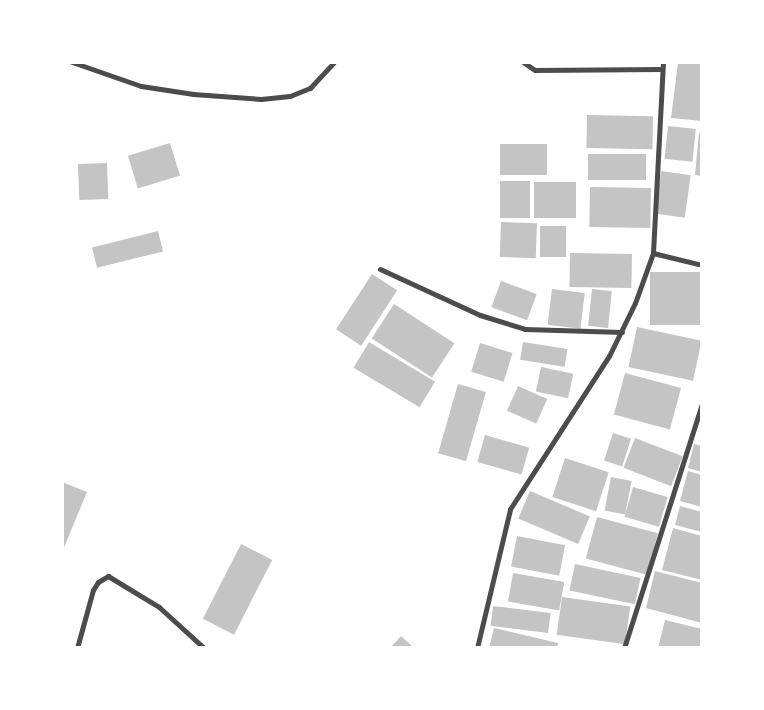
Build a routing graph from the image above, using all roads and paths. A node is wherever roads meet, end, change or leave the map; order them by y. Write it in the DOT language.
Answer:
graph roads {
  1 [pos="72,62"];
  2 [pos="334,62"];
  3 [pos="523,62"];
  4 [pos="662,66"];
  5 [pos="652,252"];
  6 [pos="702,266"];
  7 [pos="380,269"];
  8 [pos="622,332"];
  9 [pos="702,404"];
  10 [pos="77,648"];
  11 [pos="204,648"];
  12 [pos="477,648"];
  13 [pos="624,648"];
  1 -- 2 [label="street"];
  3 -- 4 [label="street"];
  4 -- 5 [label="street"];
  5 -- 6 [label="street"];
  5 -- 8 [label="street"];
  7 -- 8 [label="street"];
  8 -- 12 [label="street"];
  9 -- 13 [label="street"];
  10 -- 11 [label="street"];
}
